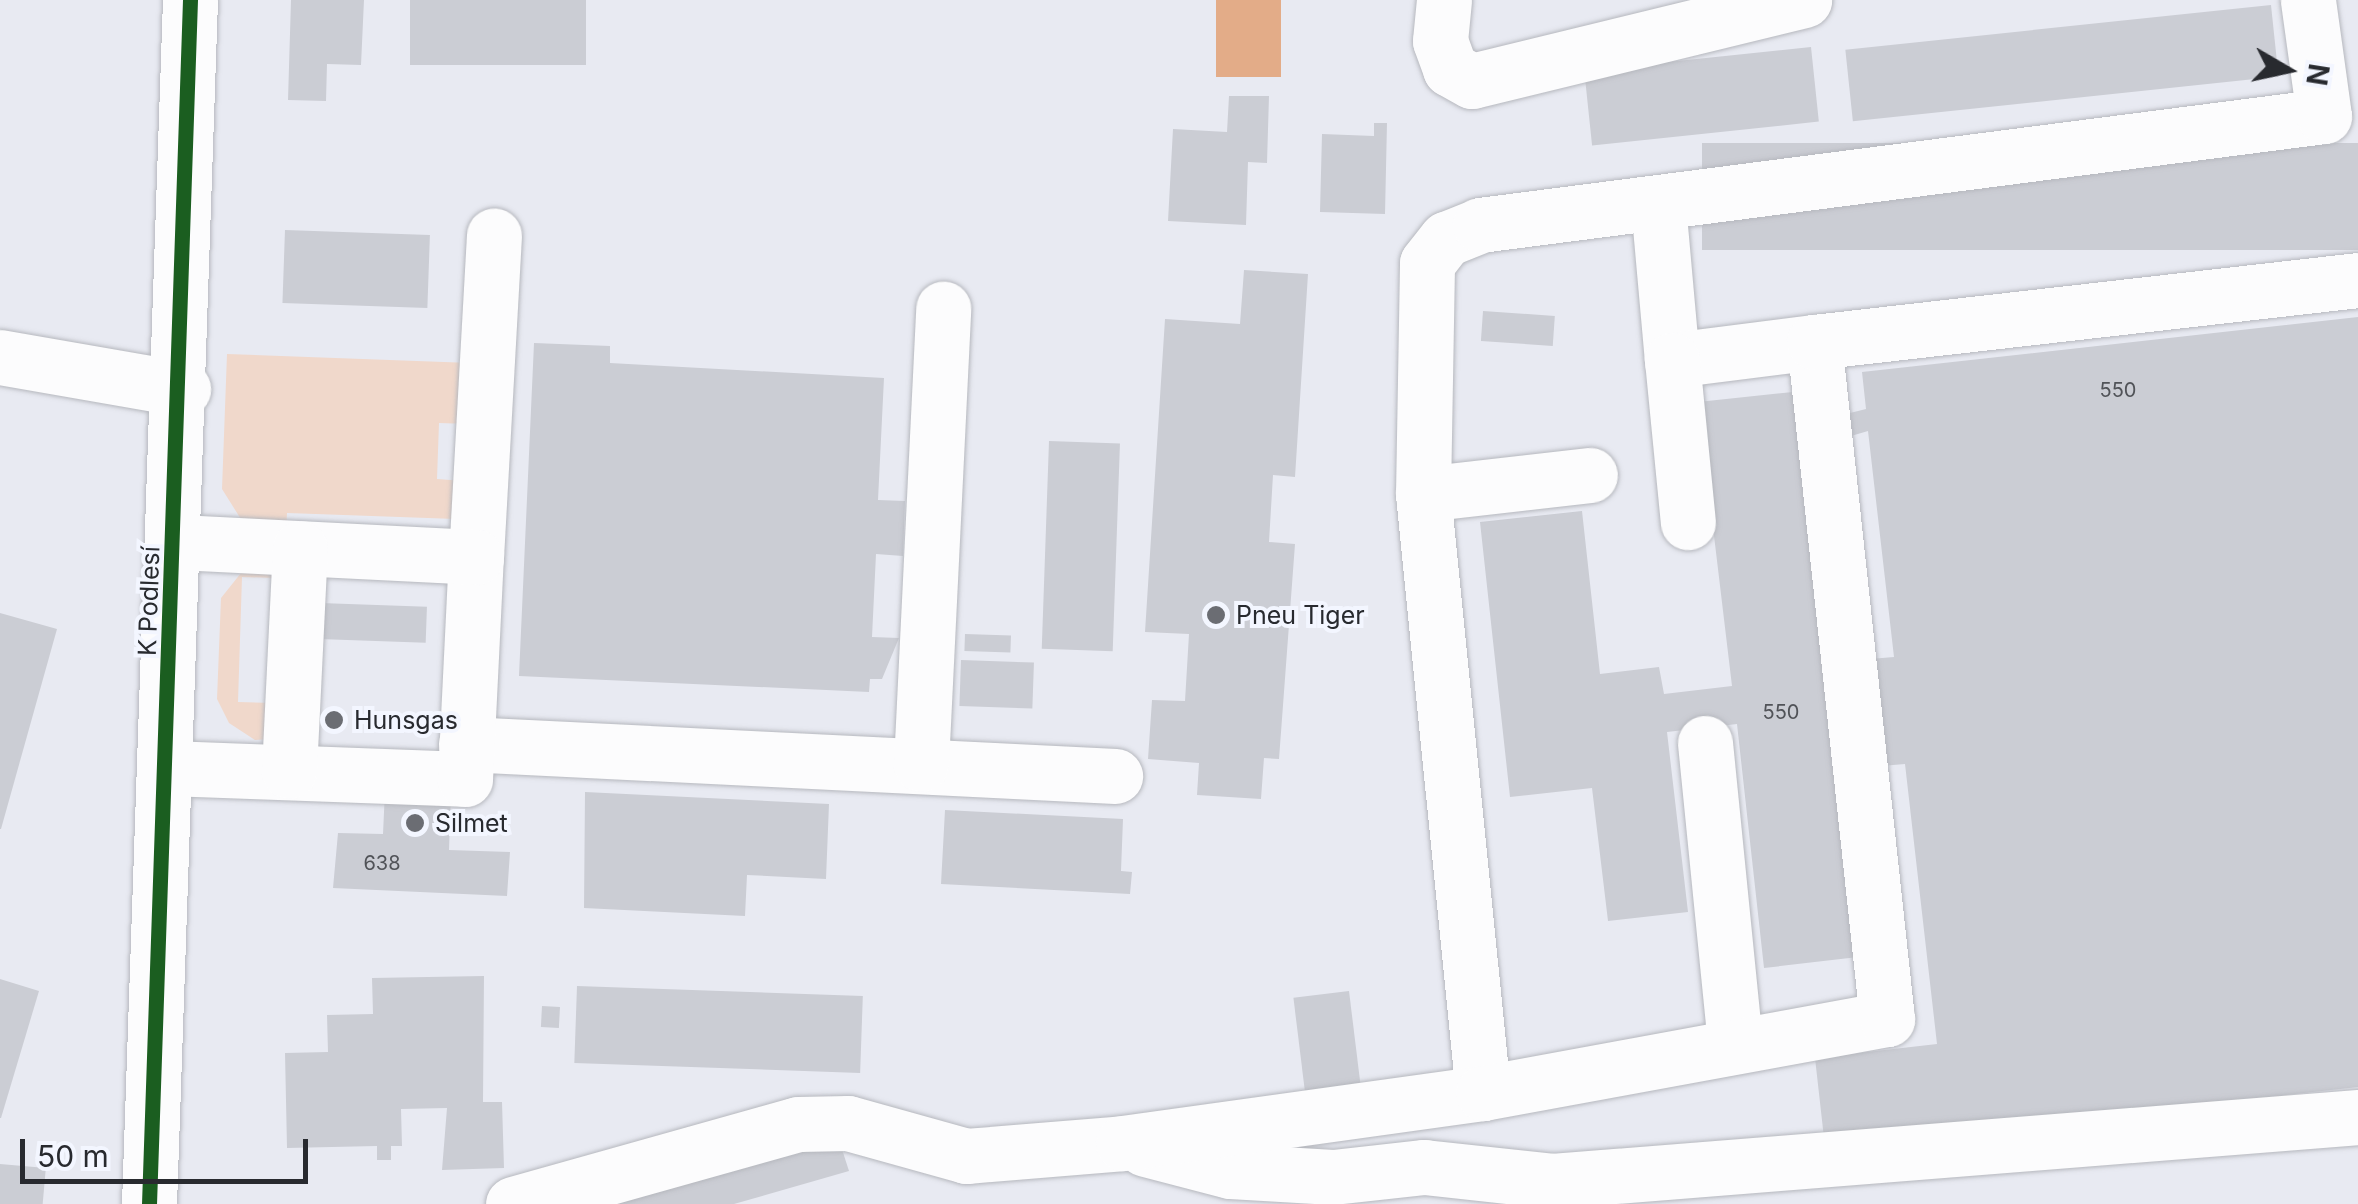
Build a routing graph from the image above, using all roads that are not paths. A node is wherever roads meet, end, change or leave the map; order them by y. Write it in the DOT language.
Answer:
graph roads {
  1 [pos="190,0"];
  2 [pos="1444,0"];
  3 [pos="1804,0"];
  4 [pos="2308,0"];
  5 [pos="2341,114"];
  6 [pos="1658,204"];
  7 [pos="494,236"];
  8 [pos="2358,280"];
  9 [pos="944,310"];
  10 [pos="1814,342"];
  11 [pos="0,357"];
  12 [pos="1672,360"];
  13 [pos="183,388"];
  14 [pos="1590,474"];
  15 [pos="1423,494"];
  16 [pos="1688,522"];
  17 [pos="176,542"];
  18 [pos="300,548"];
  19 [pos="476,557"];
  20 [pos="1705,744"];
  21 [pos="466,761"];
  22 [pos="921,764"];
  23 [pos="168,768"];
  24 [pos="314,772"];
  25 [pos="1115,776"];
  26 [pos="1735,1044"];
  27 [pos="1483,1093"];
  28 [pos="2358,1116"];
  29 [pos="1123,1143"];
  30 [pos="149,1204"];
  31 [pos="513,1204"];
  1 -- 13 [label="street, K Podlesí"];
  2 -- 3 [label="street"];
  4 -- 5 [label="street"];
  5 -- 6 [label="street"];
  6 -- 12 [label="street"];
  6 -- 15 [label="street"];
  7 -- 19 [label="street"];
  8 -- 10 [label="street"];
  9 -- 22 [label="street"];
  10 -- 12 [label="street"];
  10 -- 26 [label="street"];
  11 -- 13 [label="street"];
  12 -- 16 [label="street"];
  13 -- 17 [label="street, K Podlesí"];
  14 -- 15 [label="street"];
  15 -- 27 [label="street"];
  17 -- 18 [label="street"];
  17 -- 23 [label="street, K Podlesí"];
  18 -- 19 [label="street"];
  18 -- 24 [label="street"];
  19 -- 21 [label="street"];
  20 -- 26 [label="street"];
  21 -- 22 [label="street"];
  21 -- 24 [label="street"];
  22 -- 25 [label="street"];
  23 -- 24 [label="street"];
  23 -- 30 [label="street, K Podlesí"];
  26 -- 27 [label="street"];
  27 -- 29 [label="street"];
  28 -- 29 [label="street"];
  29 -- 31 [label="street"];
}
